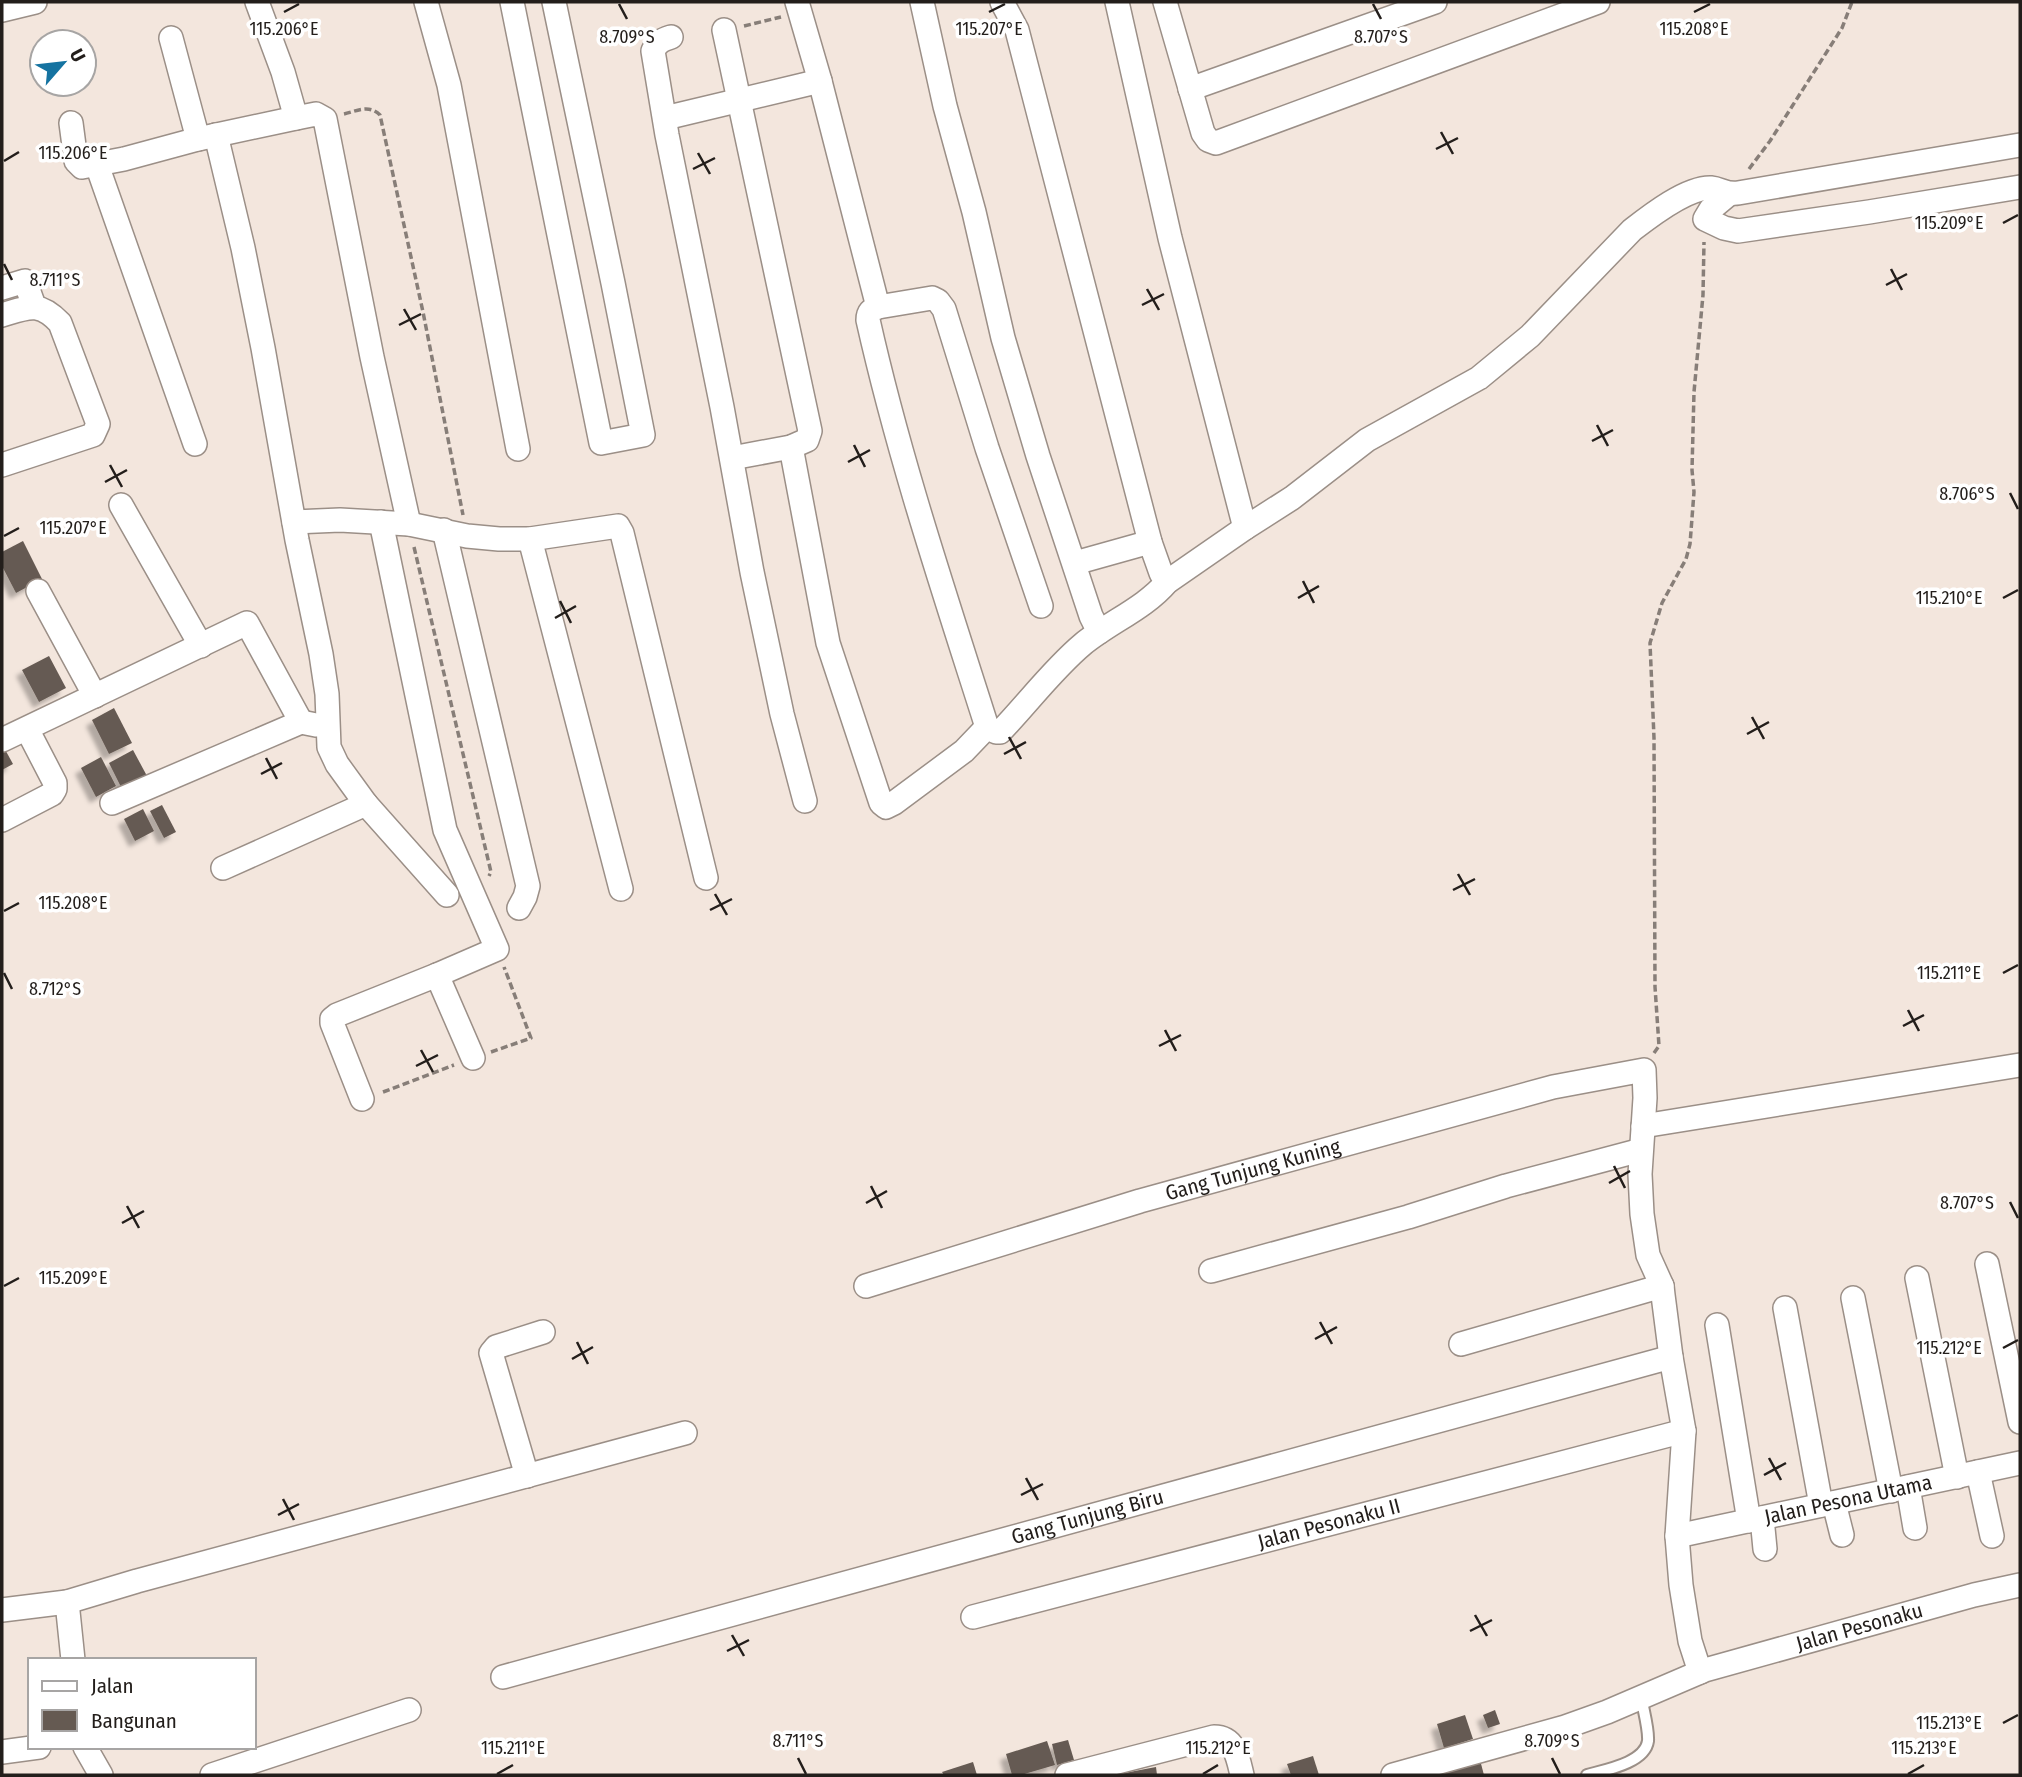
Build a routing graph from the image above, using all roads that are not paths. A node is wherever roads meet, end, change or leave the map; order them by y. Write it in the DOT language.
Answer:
graph roads {
  1 [pos="36,2"];
  2 [pos="426,2"];
  3 [pos="512,2"];
  4 [pos="554,2"];
  5 [pos="922,2"];
  6 [pos="1002,2"];
  7 [pos="1117,2"];
  8 [pos="1165,2"];
  9 [pos="1435,2"];
  10 [pos="1598,2"];
  11 [pos="265,4"];
  12 [pos="798,7"];
  13 [pos="2,10"];
  14 [pos="724,30"];
  15 [pos="671,37"];
  16 [pos="171,38"];
  17 [pos="820,81"];
  18 [pos="1190,89"];
  19 [pos="739,101"];
  20 [pos="296,118"];
  21 [pos="665,118"];
  22 [pos="71,123"];
  23 [pos="207,137"];
  24 [pos="2020,145"];
  25 [pos="97,165"];
  26 [pos="2020,187"];
  27 [pos="1722,192"];
  28 [pos="2,288"];
  29 [pos="34,306"];
  30 [pos="878,307"];
  31 [pos="2,315"];
  32 [pos="195,443"];
  33 [pos="792,447"];
  34 [pos="518,449"];
  35 [pos="732,458"];
  36 [pos="2,464"];
  37 [pos="121,505"];
  38 [pos="294,522"];
  39 [pos="381,522"];
  40 [pos="409,524"];
  41 [pos="1245,528"];
  42 [pos="444,530"];
  43 [pos="530,539"];
  44 [pos="1150,542"];
  45 [pos="1075,562"];
  46 [pos="1167,582"];
  47 [pos="38,591"];
  48 [pos="1041,606"];
  49 [pos="1099,632"];
  50 [pos="201,646"];
  51 [pos="95,696"];
  52 [pos="301,722"];
  53 [pos="987,727"];
  54 [pos="329,728"];
  55 [pos="27,729"];
  56 [pos="2,740"];
  57 [pos="805,801"];
  58 [pos="112,803"];
  59 [pos="366,804"];
  60 [pos="2,820"];
  61 [pos="223,867"];
  62 [pos="706,878"];
  63 [pos="621,889"];
  64 [pos="447,895"];
  65 [pos="519,908"];
  66 [pos="437,975"];
  67 [pos="473,1058"];
  68 [pos="2020,1065"];
  69 [pos="362,1099"];
  70 [pos="1643,1126"];
  71 [pos="1642,1150"];
  72 [pos="1987,1264"];
  73 [pos="1211,1271"];
  74 [pos="1917,1278"];
  75 [pos="866,1286"];
  76 [pos="1662,1286"];
  77 [pos="1853,1298"];
  78 [pos="1785,1308"];
  79 [pos="1717,1325"];
  80 [pos="543,1332"];
  81 [pos="1461,1344"];
  82 [pos="1671,1357"];
  83 [pos="2020,1422"];
  84 [pos="1684,1431"];
  85 [pos="685,1433"];
  86 [pos="2020,1463"];
  87 [pos="1968,1474"];
  88 [pos="527,1476"];
  89 [pos="1899,1489"];
  90 [pos="1828,1504"];
  91 [pos="1756,1520"];
  92 [pos="1915,1528"];
  93 [pos="1842,1535"];
  94 [pos="1677,1536"];
  95 [pos="1992,1536"];
  96 [pos="1765,1549"];
  97 [pos="2020,1585"];
  98 [pos="66,1602"];
  99 [pos="2,1610"];
  100 [pos="973,1617"];
  101 [pos="73,1658"];
  102 [pos="1700,1672"];
  103 [pos="503,1677"];
  104 [pos="1641,1696"];
  105 [pos="409,1710"];
  106 [pos="28,1748"];
  107 [pos="86,1749"];
  108 [pos="2,1752"];
  109 [pos="101,1775"];
  110 [pos="212,1775"];
  111 [pos="1067,1775"];
  112 [pos="1242,1775"];
  113 [pos="1393,1775"];
  114 [pos="1587,1775"];
  1 -- 13 [label="street"];
  2 -- 34 [label="street"];
  3 -- 4 [label="street"];
  5 -- 45 [label="street"];
  6 -- 44 [label="street"];
  7 -- 41 [label="street"];
  8 -- 18 [label="street"];
  9 -- 18 [label="street"];
  10 -- 18 [label="street"];
  11 -- 20 [label="street"];
  12 -- 17 [label="street"];
  14 -- 19 [label="street"];
  15 -- 21 [label="street"];
  16 -- 23 [label="street"];
  17 -- 19 [label="street"];
  17 -- 30 [label="street"];
  19 -- 21 [label="street"];
  19 -- 33 [label="street"];
  20 -- 23 [label="street"];
  20 -- 40 [label="street"];
  21 -- 35 [label="street"];
  22 -- 25 [label="street"];
  23 -- 25 [label="street"];
  23 -- 38 [label="street"];
  24 -- 27 [label="street"];
  25 -- 32 [label="street"];
  26 -- 27 [label="street"];
  27 -- 41 [label="street"];
  28 -- 29 [label="street"];
  29 -- 31 [label="street"];
  29 -- 36 [label="street"];
  30 -- 48 [label="street"];
  30 -- 53 [label="street"];
  33 -- 35 [label="street"];
  33 -- 53 [label="street"];
  35 -- 57 [label="street"];
  37 -- 50 [label="street"];
  38 -- 39 [label="street"];
  38 -- 54 [label="street"];
  39 -- 40 [label="street"];
  39 -- 66 [label="street"];
  40 -- 42 [label="street"];
  41 -- 46 [label="street"];
  42 -- 43 [label="street"];
  42 -- 65 [label="street"];
  43 -- 62 [label="street"];
  43 -- 63 [label="street"];
  44 -- 45 [label="street"];
  44 -- 46 [label="street"];
  45 -- 49 [label="street"];
  46 -- 49 [label="street"];
  47 -- 51 [label="street"];
  49 -- 53 [label="street"];
  50 -- 51 [label="street"];
  50 -- 52 [label="street"];
  51 -- 55 [label="street"];
  52 -- 54 [label="street"];
  52 -- 58 [label="street"];
  54 -- 59 [label="street"];
  55 -- 56 [label="street"];
  55 -- 60 [label="street"];
  59 -- 61 [label="street"];
  59 -- 64 [label="street"];
  66 -- 67 [label="street"];
  66 -- 69 [label="street"];
  68 -- 70 [label="street"];
  70 -- 71 [label="street"];
  70 -- 75 [label="street, Gang Tunjung Kuning"];
  71 -- 73 [label="street"];
  71 -- 76 [label="street"];
  72 -- 83 [label="street"];
  74 -- 87 [label="street"];
  76 -- 81 [label="street"];
  76 -- 82 [label="street"];
  77 -- 89 [label="street"];
  78 -- 90 [label="street"];
  79 -- 91 [label="street"];
  80 -- 88 [label="street"];
  82 -- 84 [label="street"];
  82 -- 103 [label="street, Gang Tunjung Biru"];
  84 -- 94 [label="street"];
  84 -- 100 [label="street, Jalan Pesonaku II"];
  85 -- 88 [label="street"];
  86 -- 87 [label="street, Jalan Pesona Utama"];
  87 -- 89 [label="street, Jalan Pesona Utama"];
  87 -- 95 [label="street"];
  88 -- 98 [label="street"];
  89 -- 90 [label="street, Jalan Pesona Utama"];
  89 -- 92 [label="street"];
  90 -- 91 [label="street, Jalan Pesona Utama"];
  90 -- 93 [label="street"];
  91 -- 94 [label="street, Jalan Pesona Utama"];
  91 -- 96 [label="street"];
  94 -- 102 [label="street"];
  97 -- 102 [label="street, Jalan Pesonaku"];
  98 -- 99 [label="street"];
  98 -- 101 [label="street"];
  102 -- 104 [label="street, Jalan Pesonaku"];
  104 -- 113 [label="street, Jalan Pesonaku"];
  104 -- 114 [label="lane"];
  105 -- 110 [label="street"];
  106 -- 108 [label="street"];
  107 -- 109 [label="street"];
  111 -- 112 [label="street"];
}
